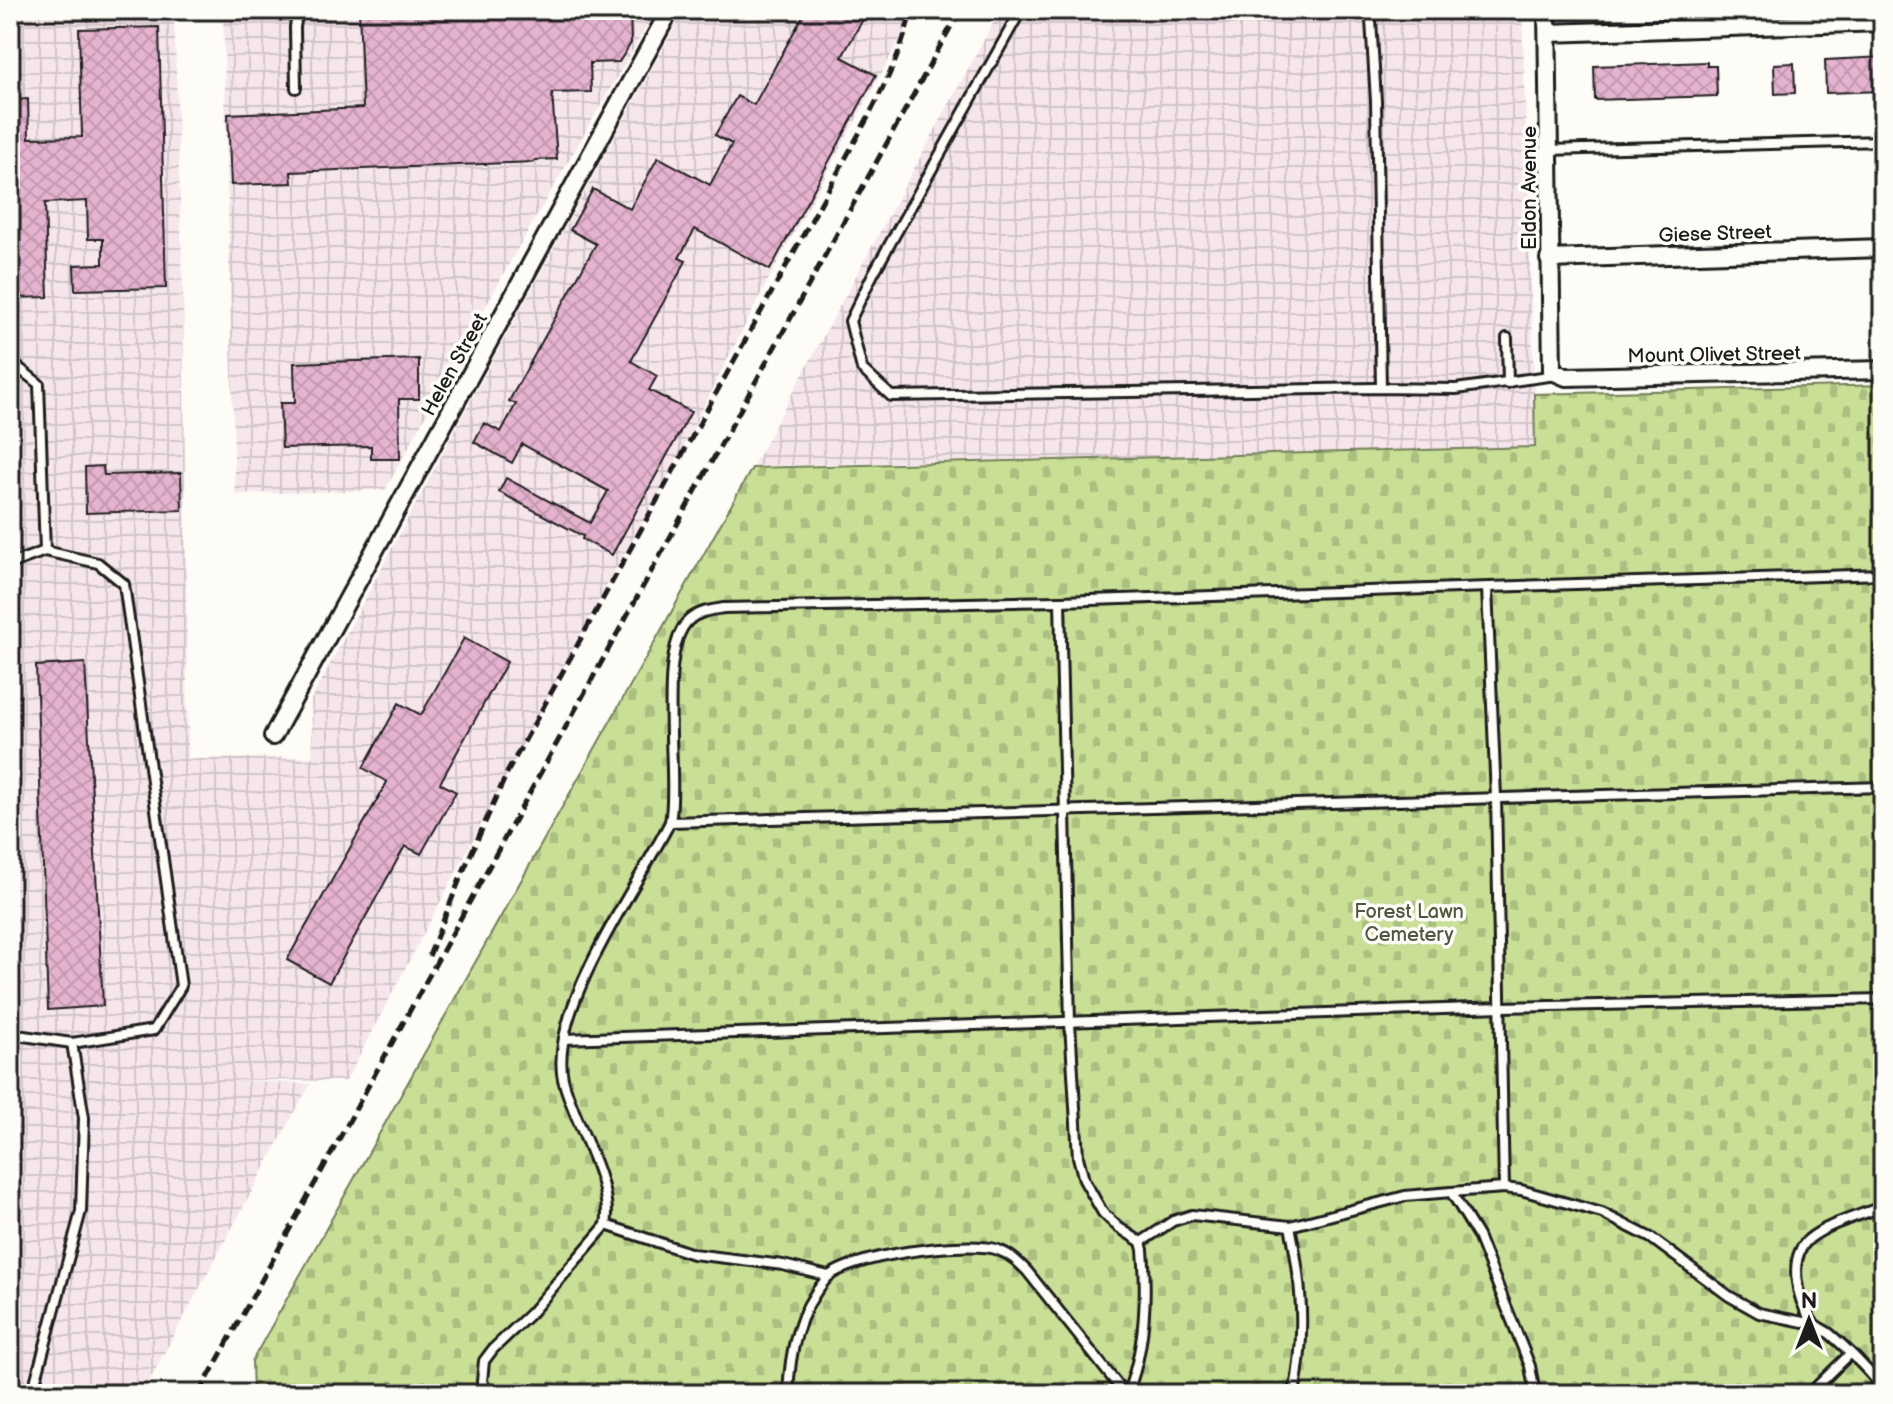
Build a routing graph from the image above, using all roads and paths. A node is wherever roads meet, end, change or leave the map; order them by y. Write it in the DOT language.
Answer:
graph roads {
  1 [pos="298,10"];
  2 [pos="670,10"];
  3 [pos="1021,10"];
  4 [pos="1364,10"];
  5 [pos="1547,10"];
  6 [pos="1883,22"];
  7 [pos="1548,33"];
  8 [pos="296,88"];
  9 [pos="1883,141"];
  10 [pos="1548,150"];
  11 [pos="1883,248"];
  12 [pos="1549,259"];
  13 [pos="1507,338"];
  14 [pos="10,361"];
  15 [pos="1554,370"];
  16 [pos="1883,370"];
  17 [pos="1508,383"];
  18 [pos="1381,388"];
  19 [pos="45,551"];
  20 [pos="10,564"];
  21 [pos="1883,574"];
  22 [pos="1487,588"];
  23 [pos="1060,601"];
  24 [pos="273,736"];
  25 [pos="1883,787"];
  26 [pos="1496,797"];
  27 [pos="1064,812"];
  28 [pos="670,822"];
  29 [pos="1883,999"];
  30 [pos="1502,1007"];
  31 [pos="1070,1023"];
  32 [pos="10,1034"];
  33 [pos="564,1039"];
  34 [pos="72,1043"];
  35 [pos="1504,1188"];
  36 [pos="1451,1192"];
  37 [pos="1883,1206"];
  38 [pos="606,1225"];
  39 [pos="1290,1226"];
  40 [pos="1141,1242"];
  41 [pos="828,1276"];
  42 [pos="1813,1324"];
  43 [pos="1850,1354"];
  44 [pos="1883,1388"];
  45 [pos="32,1394"];
  46 [pos="487,1394"];
  47 [pos="788,1394"];
  48 [pos="1126,1394"];
  49 [pos="1294,1394"];
  50 [pos="1535,1394"];
  51 [pos="1809,1394"];
  1 -- 8 [label="lane"];
  2 -- 24 [label="street, Helen Street"];
  3 -- 18 [label="lane"];
  4 -- 18 [label="lane"];
  5 -- 7 [label="street, Eldon Avenue"];
  6 -- 7 [label="street"];
  7 -- 10 [label="street, Eldon Avenue"];
  9 -- 10 [label="lane"];
  10 -- 12 [label="street, Eldon Avenue"];
  11 -- 12 [label="street, Giese Street"];
  12 -- 15 [label="street, Eldon Avenue"];
  13 -- 17 [label="lane"];
  14 -- 19 [label="lane"];
  15 -- 16 [label="street, Mount Olivet Street"];
  15 -- 17 [label="lane"];
  17 -- 18 [label="lane"];
  19 -- 20 [label="lane"];
  19 -- 34 [label="lane"];
  21 -- 22 [label="lane"];
  22 -- 23 [label="lane"];
  22 -- 26 [label="lane"];
  23 -- 27 [label="lane"];
  23 -- 28 [label="lane"];
  25 -- 26 [label="lane"];
  26 -- 27 [label="lane"];
  26 -- 30 [label="lane"];
  27 -- 28 [label="lane"];
  27 -- 31 [label="lane"];
  28 -- 33 [label="lane"];
  29 -- 30 [label="lane"];
  30 -- 31 [label="lane"];
  30 -- 35 [label="lane"];
  31 -- 33 [label="lane"];
  31 -- 40 [label="lane"];
  32 -- 34 [label="lane"];
  33 -- 38 [label="lane"];
  34 -- 45 [label="lane"];
  35 -- 36 [label="lane"];
  35 -- 42 [label="lane"];
  36 -- 39 [label="lane"];
  36 -- 50 [label="lane"];
  37 -- 42 [label="lane"];
  38 -- 41 [label="lane"];
  38 -- 46 [label="lane"];
  39 -- 40 [label="lane"];
  39 -- 49 [label="lane"];
  40 -- 48 [label="lane"];
  41 -- 47 [label="lane"];
  41 -- 48 [label="lane"];
  42 -- 43 [label="lane"];
  43 -- 44 [label="lane"];
  43 -- 51 [label="lane"];
}
